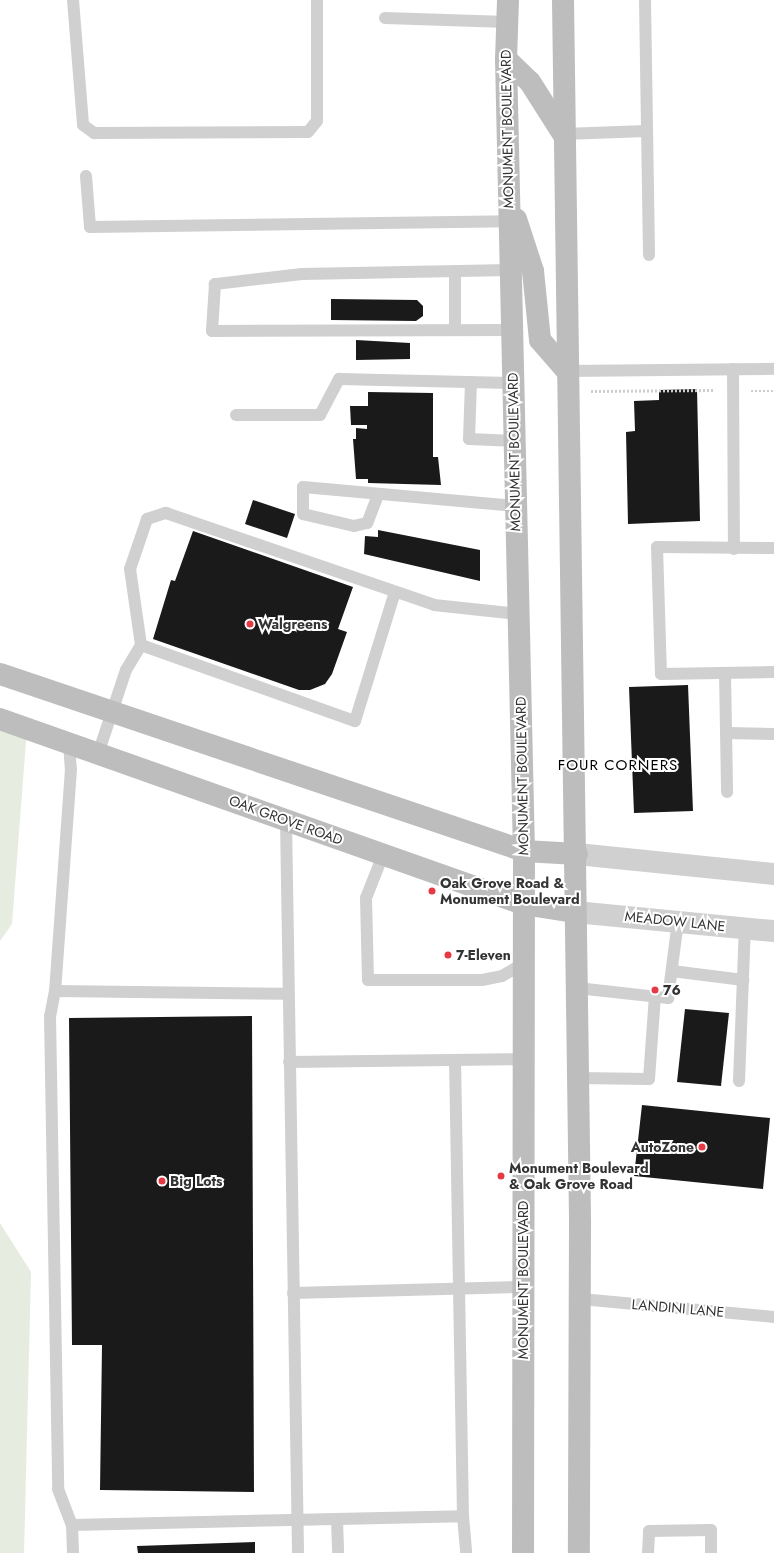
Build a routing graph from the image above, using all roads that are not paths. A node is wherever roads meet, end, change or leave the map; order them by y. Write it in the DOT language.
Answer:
graph roads {
  1 [pos="73,0"];
  2 [pos="317,0"];
  3 [pos="508,0"];
  4 [pos="563,0"];
  5 [pos="645,0"];
  6 [pos="385,18"];
  7 [pos="507,22"];
  8 [pos="506,59"];
  9 [pos="647,131"];
  10 [pos="563,134"];
  11 [pos="86,176"];
  12 [pos="508,197"];
  13 [pos="509,221"];
  14 [pos="649,255"];
  15 [pos="510,270"];
  16 [pos="455,271"];
  17 [pos="456,329"];
  18 [pos="511,330"];
  19 [pos="774,368"];
  20 [pos="733,369"];
  21 [pos="471,382"];
  22 [pos="567,382"];
  23 [pos="513,383"];
  24 [pos="236,415"];
  25 [pos="514,441"];
  26 [pos="378,495"];
  27 [pos="516,506"];
  28 [pos="774,548"];
  29 [pos="734,549"];
  30 [pos="395,592"];
  31 [pos="518,614"];
  32 [pos="141,645"];
  33 [pos="774,672"];
  34 [pos="725,673"];
  35 [pos="0,674"];
  36 [pos="114,713"];
  37 [pos="0,719"];
  38 [pos="726,733"];
  39 [pos="774,734"];
  40 [pos="69,743"];
  41 [pos="98,754"];
  42 [pos="727,792"];
  43 [pos="286,820"];
  44 [pos="524,851"];
  45 [pos="576,854"];
  46 [pos="383,855"];
  47 [pos="774,874"];
  48 [pos="523,904"];
  49 [pos="575,912"];
  50 [pos="678,922"];
  51 [pos="745,928"];
  52 [pos="774,931"];
  53 [pos="523,964"];
  54 [pos="672,971"];
  55 [pos="743,980"];
  56 [pos="577,988"];
  57 [pos="55,991"];
  58 [pos="288,994"];
  59 [pos="655,996"];
  60 [pos="523,1059"];
  61 [pos="456,1060"];
  62 [pos="289,1062"];
  63 [pos="579,1078"];
  64 [pos="739,1081"];
  65 [pos="523,1287"];
  66 [pos="459,1289"];
  67 [pos="293,1293"];
  68 [pos="581,1299"];
  69 [pos="774,1317"];
  70 [pos="463,1516"];
  71 [pos="337,1520"];
  72 [pos="296,1521"];
  73 [pos="72,1525"];
  74 [pos="73,1553"];
  75 [pos="298,1553"];
  76 [pos="338,1553"];
  77 [pos="466,1553"];
  78 [pos="524,1553"];
  79 [pos="579,1553"];
  80 [pos="648,1553"];
  81 [pos="711,1553"];
  1 -- 2 [label="lane"];
  3 -- 7 [label="main road, MONUMENT BOULEVARD"];
  4 -- 10 [label="main road"];
  5 -- 9 [label="lane"];
  6 -- 7 [label="lane"];
  7 -- 8 [label="main road, MONUMENT BOULEVARD"];
  8 -- 10 [label="main road"];
  8 -- 12 [label="main road, MONUMENT BOULEVARD"];
  9 -- 10 [label="lane"];
  9 -- 14 [label="lane"];
  10 -- 22 [label="main road"];
  11 -- 13 [label="lane"];
  12 -- 13 [label="main road, MONUMENT BOULEVARD"];
  12 -- 22 [label="main road"];
  13 -- 15 [label="main road, MONUMENT BOULEVARD"];
  15 -- 16 [label="lane"];
  15 -- 18 [label="main road, MONUMENT BOULEVARD"];
  16 -- 17 [label="lane"];
  16 -- 17 [label="lane"];
  17 -- 18 [label="lane"];
  18 -- 23 [label="main road, MONUMENT BOULEVARD"];
  19 -- 20 [label="lane"];
  20 -- 22 [label="lane"];
  20 -- 29 [label="lane"];
  21 -- 23 [label="lane"];
  21 -- 24 [label="lane"];
  21 -- 25 [label="lane"];
  22 -- 45 [label="main road"];
  23 -- 25 [label="main road, MONUMENT BOULEVARD"];
  25 -- 27 [label="main road, MONUMENT BOULEVARD"];
  26 -- 26 [label="lane"];
  26 -- 27 [label="lane"];
  27 -- 31 [label="main road, MONUMENT BOULEVARD"];
  28 -- 29 [label="lane"];
  29 -- 34 [label="lane"];
  30 -- 31 [label="lane"];
  30 -- 32 [label="lane"];
  30 -- 32 [label="lane"];
  31 -- 44 [label="main road, MONUMENT BOULEVARD"];
  32 -- 36 [label="lane"];
  33 -- 34 [label="lane"];
  34 -- 38 [label="lane"];
  35 -- 36 [label="main road"];
  36 -- 41 [label="lane"];
  36 -- 44 [label="main road"];
  37 -- 40 [label="main road, OAK GROVE ROAD"];
  38 -- 39 [label="lane"];
  38 -- 42 [label="lane"];
  40 -- 41 [label="main road, OAK GROVE ROAD"];
  40 -- 57 [label="lane"];
  41 -- 43 [label="main road, OAK GROVE ROAD"];
  43 -- 46 [label="main road, OAK GROVE ROAD"];
  43 -- 58 [label="lane"];
  44 -- 45 [label="main road"];
  44 -- 48 [label="main road, MONUMENT BOULEVARD"];
  45 -- 47 [label="street"];
  45 -- 49 [label="main road"];
  46 -- 48 [label="main road, OAK GROVE ROAD"];
  46 -- 53 [label="lane"];
  48 -- 49 [label="main road, OAK GROVE ROAD"];
  48 -- 53 [label="main road, MONUMENT BOULEVARD"];
  49 -- 50 [label="street, MEADOW LANE"];
  49 -- 56 [label="main road"];
  50 -- 51 [label="street, MEADOW LANE"];
  50 -- 54 [label="lane"];
  51 -- 52 [label="street, MEADOW LANE"];
  51 -- 55 [label="lane"];
  53 -- 60 [label="main road, MONUMENT BOULEVARD"];
  54 -- 55 [label="lane"];
  54 -- 59 [label="lane"];
  55 -- 64 [label="lane"];
  56 -- 59 [label="lane"];
  56 -- 63 [label="main road"];
  57 -- 58 [label="lane"];
  57 -- 73 [label="lane"];
  58 -- 62 [label="lane"];
  59 -- 63 [label="lane"];
  60 -- 61 [label="lane"];
  60 -- 65 [label="main road, MONUMENT BOULEVARD"];
  61 -- 62 [label="lane"];
  61 -- 66 [label="lane"];
  62 -- 67 [label="lane"];
  63 -- 68 [label="main road"];
  65 -- 66 [label="lane"];
  65 -- 78 [label="main road, MONUMENT BOULEVARD"];
  66 -- 67 [label="lane"];
  66 -- 70 [label="lane"];
  67 -- 72 [label="lane"];
  68 -- 69 [label="lane, LANDINI LANE"];
  68 -- 79 [label="main road"];
  70 -- 71 [label="lane"];
  70 -- 77 [label="lane"];
  71 -- 72 [label="lane"];
  71 -- 76 [label="lane"];
  72 -- 73 [label="lane"];
  72 -- 75 [label="lane"];
  73 -- 74 [label="lane"];
  80 -- 81 [label="lane"];
}
